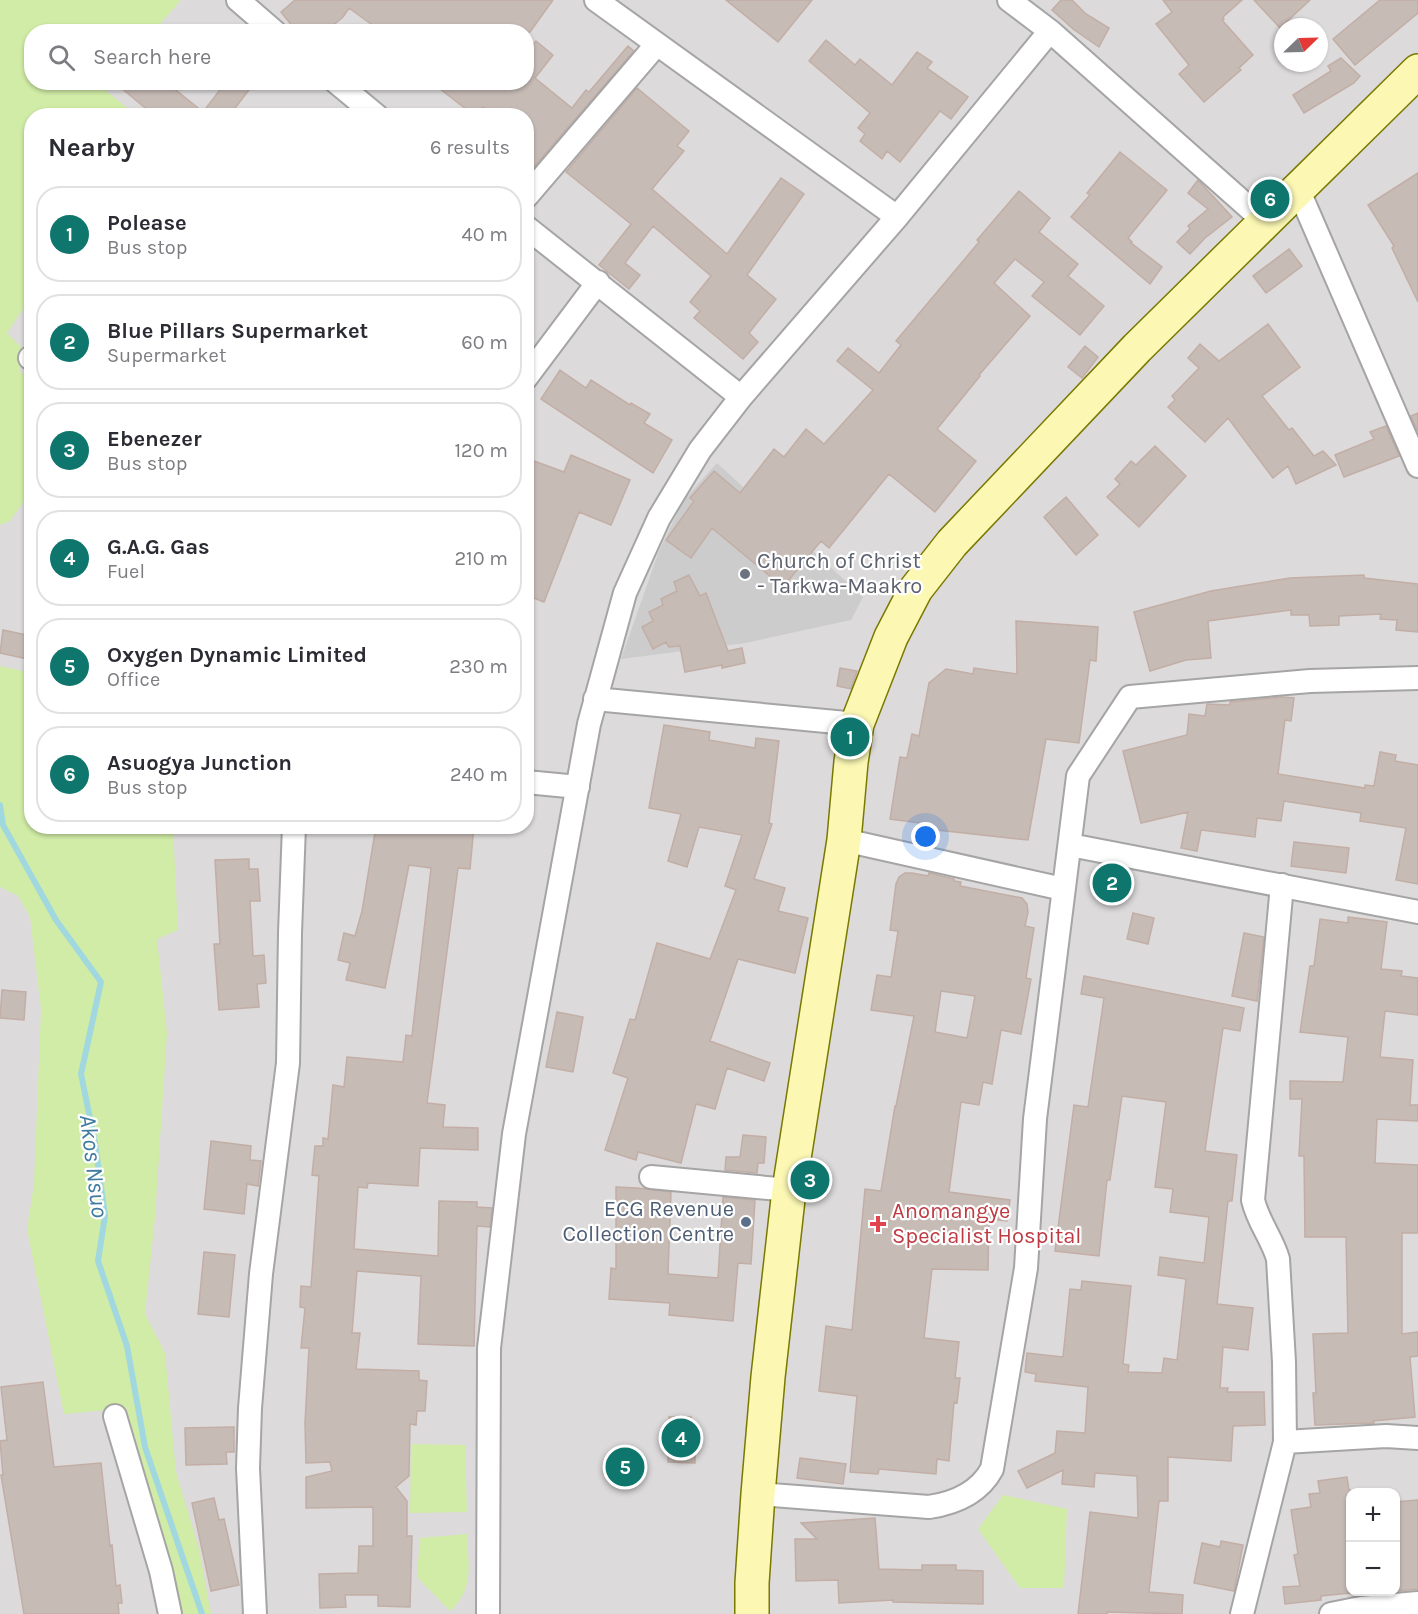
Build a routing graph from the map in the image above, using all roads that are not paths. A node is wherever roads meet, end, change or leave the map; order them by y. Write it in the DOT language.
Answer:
graph roads {
  1 [pos="238,0"];
  2 [pos="596,0"];
  3 [pos="1016,2"];
  4 [pos="266,24"];
  5 [pos="1050,31"];
  6 [pos="657,44"];
  7 [pos="1418,71"];
  8 [pos="346,90"];
  9 [pos="367,108"];
  10 [pos="534,188"];
  11 [pos="1298,189"];
  12 [pos="897,217"];
  13 [pos="1264,222"];
  14 [pos="534,233"];
  15 [pos="598,282"];
  16 [pos="534,367"];
  17 [pos="741,397"];
  18 [pos="1418,466"];
  19 [pos="1418,678"];
  20 [pos="595,699"];
  21 [pos="857,724"];
  22 [pos="534,783"];
  23 [pos="578,787"];
  24 [pos="294,834"];
  25 [pos="844,840"];
  26 [pos="1070,845"];
  27 [pos="1282,885"];
  28 [pos="1064,889"];
  29 [pos="1418,912"];
  30 [pos="651,1176"];
  31 [pos="789,1190"];
  32 [pos="115,1416"];
  33 [pos="1418,1438"];
  34 [pos="1285,1442"];
  35 [pos="758,1494"];
  36 [pos="1418,1603"];
  37 [pos="170,1614"];
  38 [pos="255,1614"];
  39 [pos="488,1614"];
  40 [pos="752,1614"];
  41 [pos="1242,1614"];
  42 [pos="1331,1614"];
  1 -- 4 [label="street"];
  2 -- 6 [label="street"];
  3 -- 5 [label="street"];
  5 -- 12 [label="street"];
  5 -- 13 [label="street"];
  6 -- 10 [label="street"];
  6 -- 12 [label="street"];
  7 -- 11 [label="street"];
  8 -- 9 [label="street"];
  11 -- 13 [label="street"];
  11 -- 18 [label="street"];
  12 -- 17 [label="street"];
  13 -- 21 [label="street"];
  14 -- 15 [label="street"];
  15 -- 16 [label="street"];
  15 -- 17 [label="street"];
  17 -- 20 [label="street"];
  19 -- 26 [label="street"];
  20 -- 21 [label="street"];
  20 -- 23 [label="street"];
  21 -- 25 [label="street"];
  22 -- 23 [label="street"];
  23 -- 39 [label="street"];
  24 -- 38 [label="street"];
  25 -- 28 [label="street"];
  25 -- 31 [label="street"];
  26 -- 27 [label="street"];
  26 -- 28 [label="street"];
  27 -- 29 [label="street"];
  27 -- 34 [label="street"];
  28 -- 35 [label="street"];
  30 -- 31 [label="street"];
  31 -- 35 [label="street"];
  32 -- 37 [label="street"];
  33 -- 34 [label="street"];
  34 -- 41 [label="street"];
  35 -- 40 [label="street"];
  36 -- 42 [label="street"];
}
